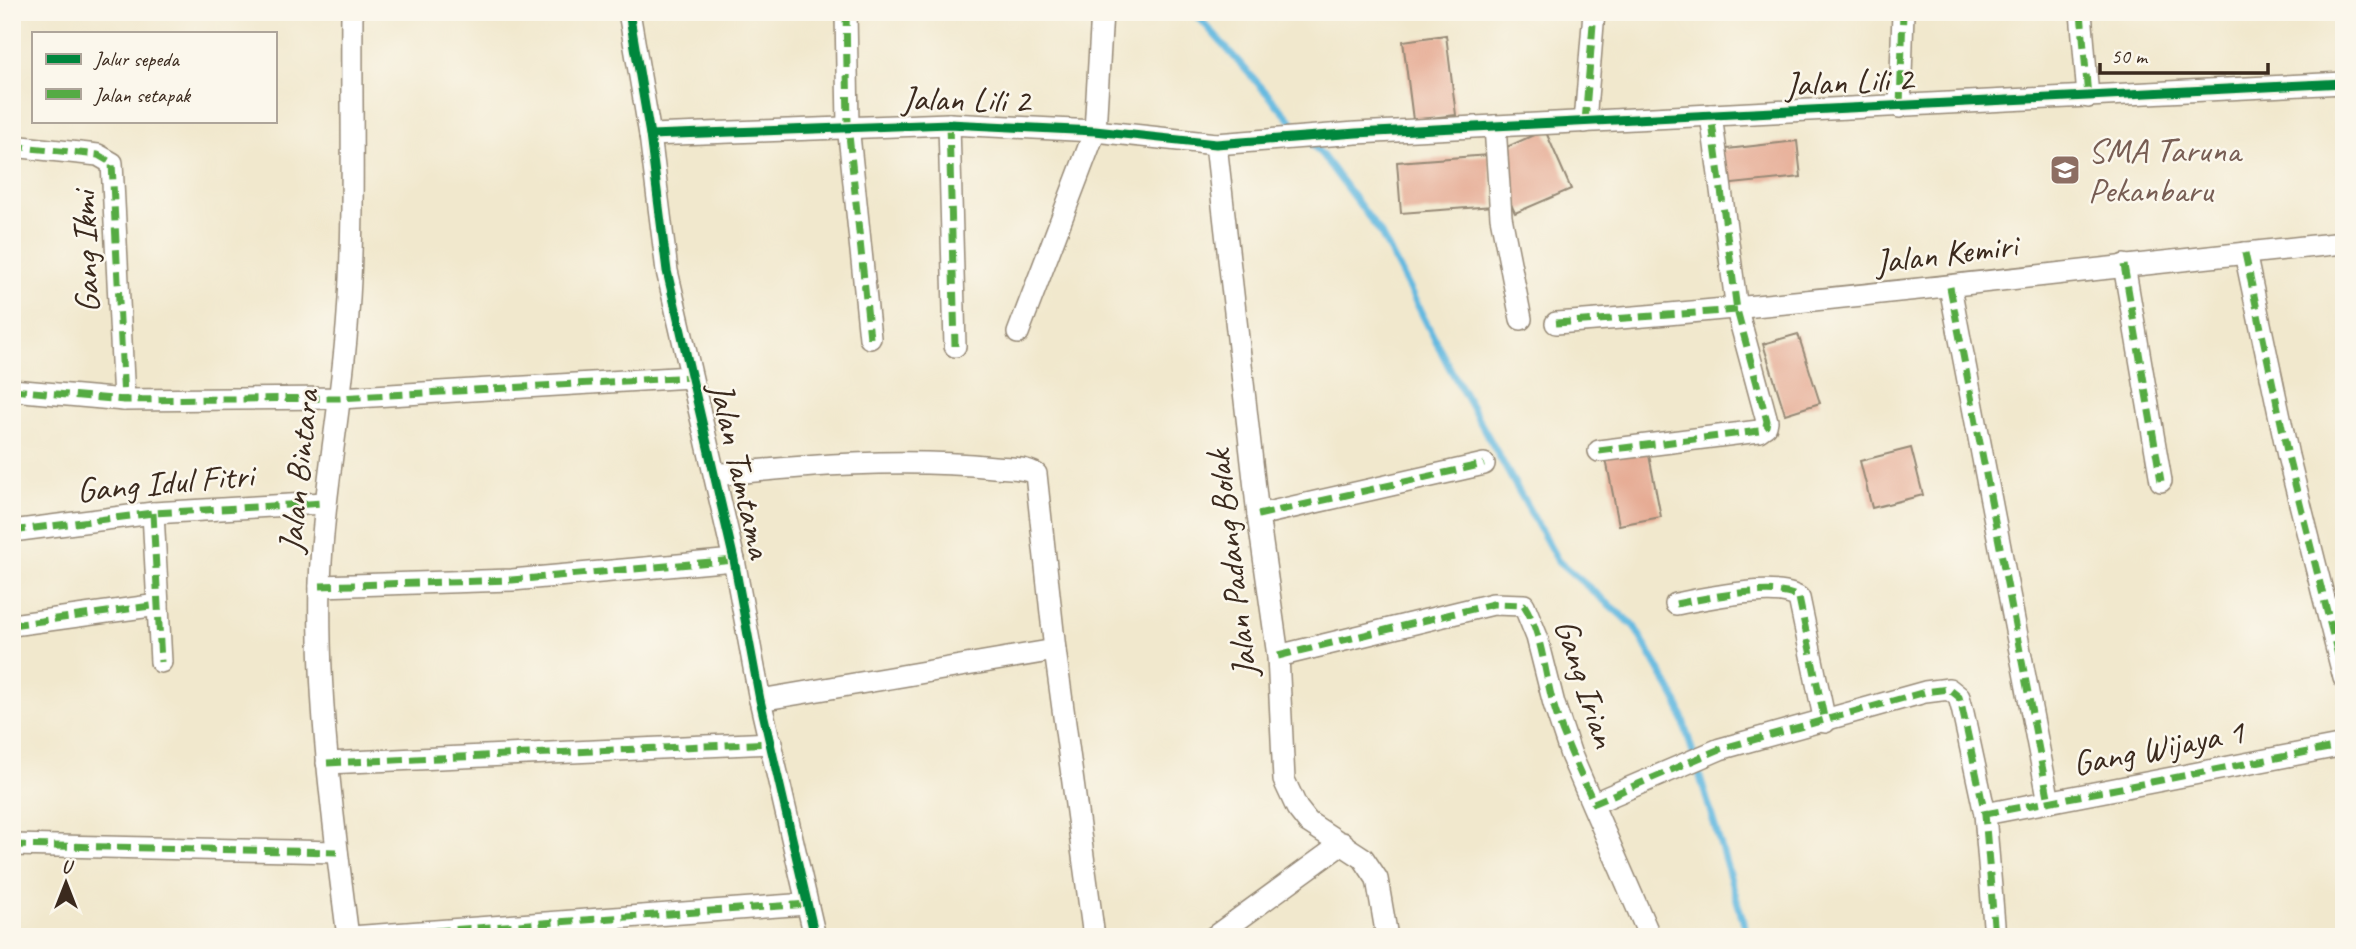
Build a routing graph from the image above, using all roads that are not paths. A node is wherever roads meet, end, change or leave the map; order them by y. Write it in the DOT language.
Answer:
graph roads {
  1 [pos="352,12"];
  2 [pos="629,12"];
  3 [pos="846,12"];
  4 [pos="1102,12"];
  5 [pos="1594,12"];
  6 [pos="1903,12"];
  7 [pos="2081,12"];
  8 [pos="2344,83"];
  9 [pos="2088,97"];
  10 [pos="1900,107"];
  11 [pos="1711,116"];
  12 [pos="1585,122"];
  13 [pos="949,124"];
  14 [pos="848,125"];
  15 [pos="1495,126"];
  16 [pos="1095,131"];
  17 [pos="650,135"];
  18 [pos="1216,144"];
  19 [pos="12,146"];
  20 [pos="2344,243"];
  21 [pos="2245,253"];
  22 [pos="2124,265"];
  23 [pos="1950,287"];
  24 [pos="1737,310"];
  25 [pos="1521,320"];
  26 [pos="1556,323"];
  27 [pos="1018,333"];
  28 [pos="870,338"];
  29 [pos="955,346"];
  30 [pos="691,377"];
  31 [pos="12,390"];
  32 [pos="340,398"];
  33 [pos="124,400"];
  34 [pos="1599,451"];
  35 [pos="1484,464"];
  36 [pos="715,475"];
  37 [pos="2161,481"];
  38 [pos="324,503"];
  39 [pos="153,513"];
  40 [pos="1258,515"];
  41 [pos="12,531"];
  42 [pos="734,560"];
  43 [pos="320,586"];
  44 [pos="1676,604"];
  45 [pos="158,605"];
  46 [pos="12,625"];
  47 [pos="1055,650"];
  48 [pos="1278,656"];
  49 [pos="161,662"];
  50 [pos="2344,676"];
  51 [pos="760,700"];
  52 [pos="1825,722"];
  53 [pos="772,743"];
  54 [pos="2344,744"];
  55 [pos="327,763"];
  56 [pos="2049,802"];
  57 [pos="1594,803"];
  58 [pos="1986,814"];
  59 [pos="1343,843"];
  60 [pos="12,845"];
  61 [pos="337,852"];
  62 [pos="807,904"];
  63 [pos="350,937"];
  64 [pos="815,937"];
  65 [pos="1094,937"];
  66 [pos="1214,937"];
  67 [pos="1387,937"];
  68 [pos="1650,937"];
  69 [pos="1995,937"];
  1 -- 32 [label="street, Jalan Bintara"];
  2 -- 17 [label="street, Jalan Tamtama"];
  3 -- 14 [label="street"];
  4 -- 16 [label="street"];
  5 -- 12 [label="street"];
  6 -- 10 [label="street"];
  7 -- 9 [label="street"];
  8 -- 9 [label="street, Jalan Lili 2"];
  9 -- 10 [label="street, Jalan Lili 2"];
  10 -- 11 [label="street, Jalan Lili 2"];
  11 -- 12 [label="street, Jalan Lili 2"];
  11 -- 24 [label="street"];
  12 -- 15 [label="street, Jalan Lili 2"];
  13 -- 14 [label="street, Jalan Lili 2"];
  13 -- 16 [label="street, Jalan Lili 2"];
  13 -- 29 [label="street"];
  14 -- 17 [label="street, Jalan Lili 2"];
  14 -- 28 [label="street"];
  15 -- 18 [label="street, Jalan Lili 2"];
  15 -- 25 [label="street"];
  16 -- 18 [label="street, Jalan Lili 2"];
  16 -- 27 [label="street"];
  17 -- 30 [label="street, Jalan Tamtama"];
  18 -- 40 [label="street, Jalan Padang Bolak"];
  19 -- 33 [label="street, Gang Ikmi"];
  20 -- 21 [label="street, Jalan Kemiri"];
  21 -- 22 [label="street, Jalan Kemiri"];
  21 -- 50 [label="street"];
  22 -- 23 [label="street, Jalan Kemiri"];
  22 -- 37 [label="street"];
  23 -- 24 [label="street, Jalan Kemiri"];
  23 -- 56 [label="street"];
  24 -- 26 [label="street, Jalan Kemiri"];
  24 -- 34 [label="street"];
  30 -- 32 [label="street, Jalan Tamtama"];
  30 -- 36 [label="street, Jalan Tamtama"];
  31 -- 33 [label="street, Jalan Tamtama"];
  32 -- 33 [label="street, Jalan Tamtama"];
  32 -- 38 [label="street, Jalan Bintara"];
  35 -- 40 [label="street"];
  36 -- 42 [label="street, Jalan Tamtama"];
  36 -- 47 [label="street"];
  38 -- 39 [label="street, Gang Idul Fitri"];
  38 -- 43 [label="street, Jalan Bintara"];
  39 -- 41 [label="street, Gang Idul Fitri"];
  39 -- 45 [label="street"];
  40 -- 48 [label="street, Jalan Padang Bolak"];
  42 -- 43 [label="street, Jalan Tamtama"];
  42 -- 51 [label="street, Jalan Tamtama"];
  43 -- 55 [label="street, Jalan Bintara"];
  44 -- 52 [label="street"];
  45 -- 46 [label="street"];
  45 -- 49 [label="street"];
  47 -- 51 [label="street"];
  47 -- 65 [label="street"];
  48 -- 57 [label="street, Gang Irian"];
  48 -- 59 [label="street, Jalan Padang Bolak"];
  51 -- 53 [label="street, Jalan Tamtama"];
  52 -- 57 [label="street"];
  52 -- 58 [label="street"];
  53 -- 55 [label="street"];
  53 -- 62 [label="street, Jalan Tamtama"];
  54 -- 56 [label="street, Gang Wijaya 1"];
  55 -- 61 [label="street, Jalan Bintara"];
  56 -- 58 [label="street, Gang Wijaya 1"];
  57 -- 68 [label="street, Gang Irian"];
  58 -- 69 [label="street"];
  59 -- 66 [label="street"];
  59 -- 67 [label="street, Jalan Padang Bolak"];
  60 -- 61 [label="street"];
  61 -- 63 [label="street, Jalan Bintara"];
  62 -- 63 [label="street"];
  62 -- 64 [label="street, Jalan Tamtama"];
}
